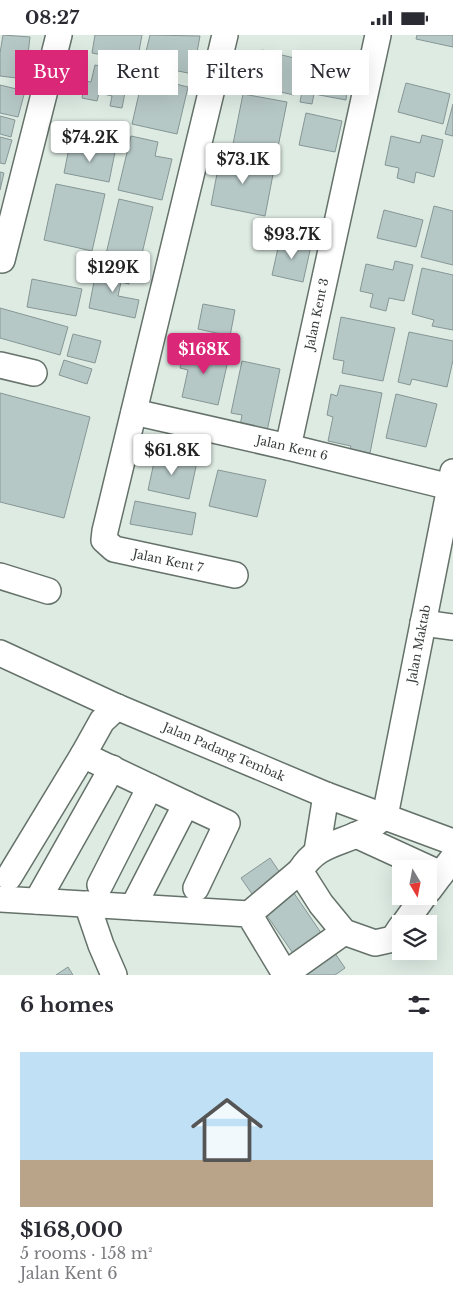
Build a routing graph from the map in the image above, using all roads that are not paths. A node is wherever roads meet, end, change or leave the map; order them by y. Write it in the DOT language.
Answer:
graph roads {
  1 [pos="60,35"];
  2 [pos="225,35"];
  3 [pos="378,35"];
  4 [pos="2,260"];
  5 [pos="0,365"];
  6 [pos="34,373"];
  7 [pos="134,412"];
  8 [pos="288,447"];
  9 [pos="451,480"];
  10 [pos="235,575"];
  11 [pos="0,576"];
  12 [pos="442,579"];
  13 [pos="48,591"];
  14 [pos="423,623"];
  15 [pos="453,627"];
  16 [pos="0,653"];
  17 [pos="118,707"];
  18 [pos="83,755"];
  19 [pos="112,768"];
  20 [pos="150,787"];
  21 [pos="326,795"];
  22 [pos="186,804"];
  23 [pos="385,816"];
  24 [pos="356,835"];
  25 [pos="453,842"];
  26 [pos="317,851"];
  27 [pos="300,871"];
  28 [pos="441,874"];
  29 [pos="4,888"];
  30 [pos="196,888"];
  31 [pos="93,894"];
  32 [pos="37,901"];
  33 [pos="133,907"];
  34 [pos="249,914"];
  35 [pos="344,932"];
  36 [pos="392,934"];
  37 [pos="114,975"];
  38 [pos="284,975"];
  1 -- 4 [label="street"];
  2 -- 7 [label="street"];
  3 -- 8 [label="street, Jalan Kent 3"];
  5 -- 6 [label="street"];
  7 -- 8 [label="street, Jalan Kent 6"];
  7 -- 10 [label="street, Jalan Kent 7"];
  8 -- 9 [label="street, Jalan Kent 6"];
  9 -- 12 [label="street, Jalan Maktab"];
  11 -- 13 [label="street"];
  12 -- 14 [label="street, Jalan Maktab"];
  14 -- 15 [label="street"];
  14 -- 23 [label="street, Jalan Maktab"];
  16 -- 17 [label="street, Jalan Padang Tembak"];
  17 -- 18 [label="street"];
  17 -- 21 [label="street, Jalan Padang Tembak"];
  18 -- 19 [label="street"];
  18 -- 29 [label="street"];
  19 -- 20 [label="street"];
  19 -- 32 [label="street"];
  20 -- 22 [label="street"];
  20 -- 31 [label="street"];
  21 -- 23 [label="street, Jalan Padang Tembak"];
  21 -- 26 [label="street"];
  22 -- 30 [label="street"];
  22 -- 33 [label="street"];
  23 -- 24 [label="street"];
  23 -- 25 [label="street, Jalan Padang Tembak"];
  24 -- 26 [label="street"];
  24 -- 28 [label="street"];
  26 -- 27 [label="street"];
  27 -- 34 [label="street"];
  27 -- 35 [label="street"];
  29 -- 32 [label="street"];
  31 -- 32 [label="street"];
  31 -- 33 [label="street"];
  31 -- 37 [label="street"];
  33 -- 34 [label="street"];
  34 -- 38 [label="street"];
  35 -- 36 [label="street"];
  35 -- 38 [label="street"];
}
